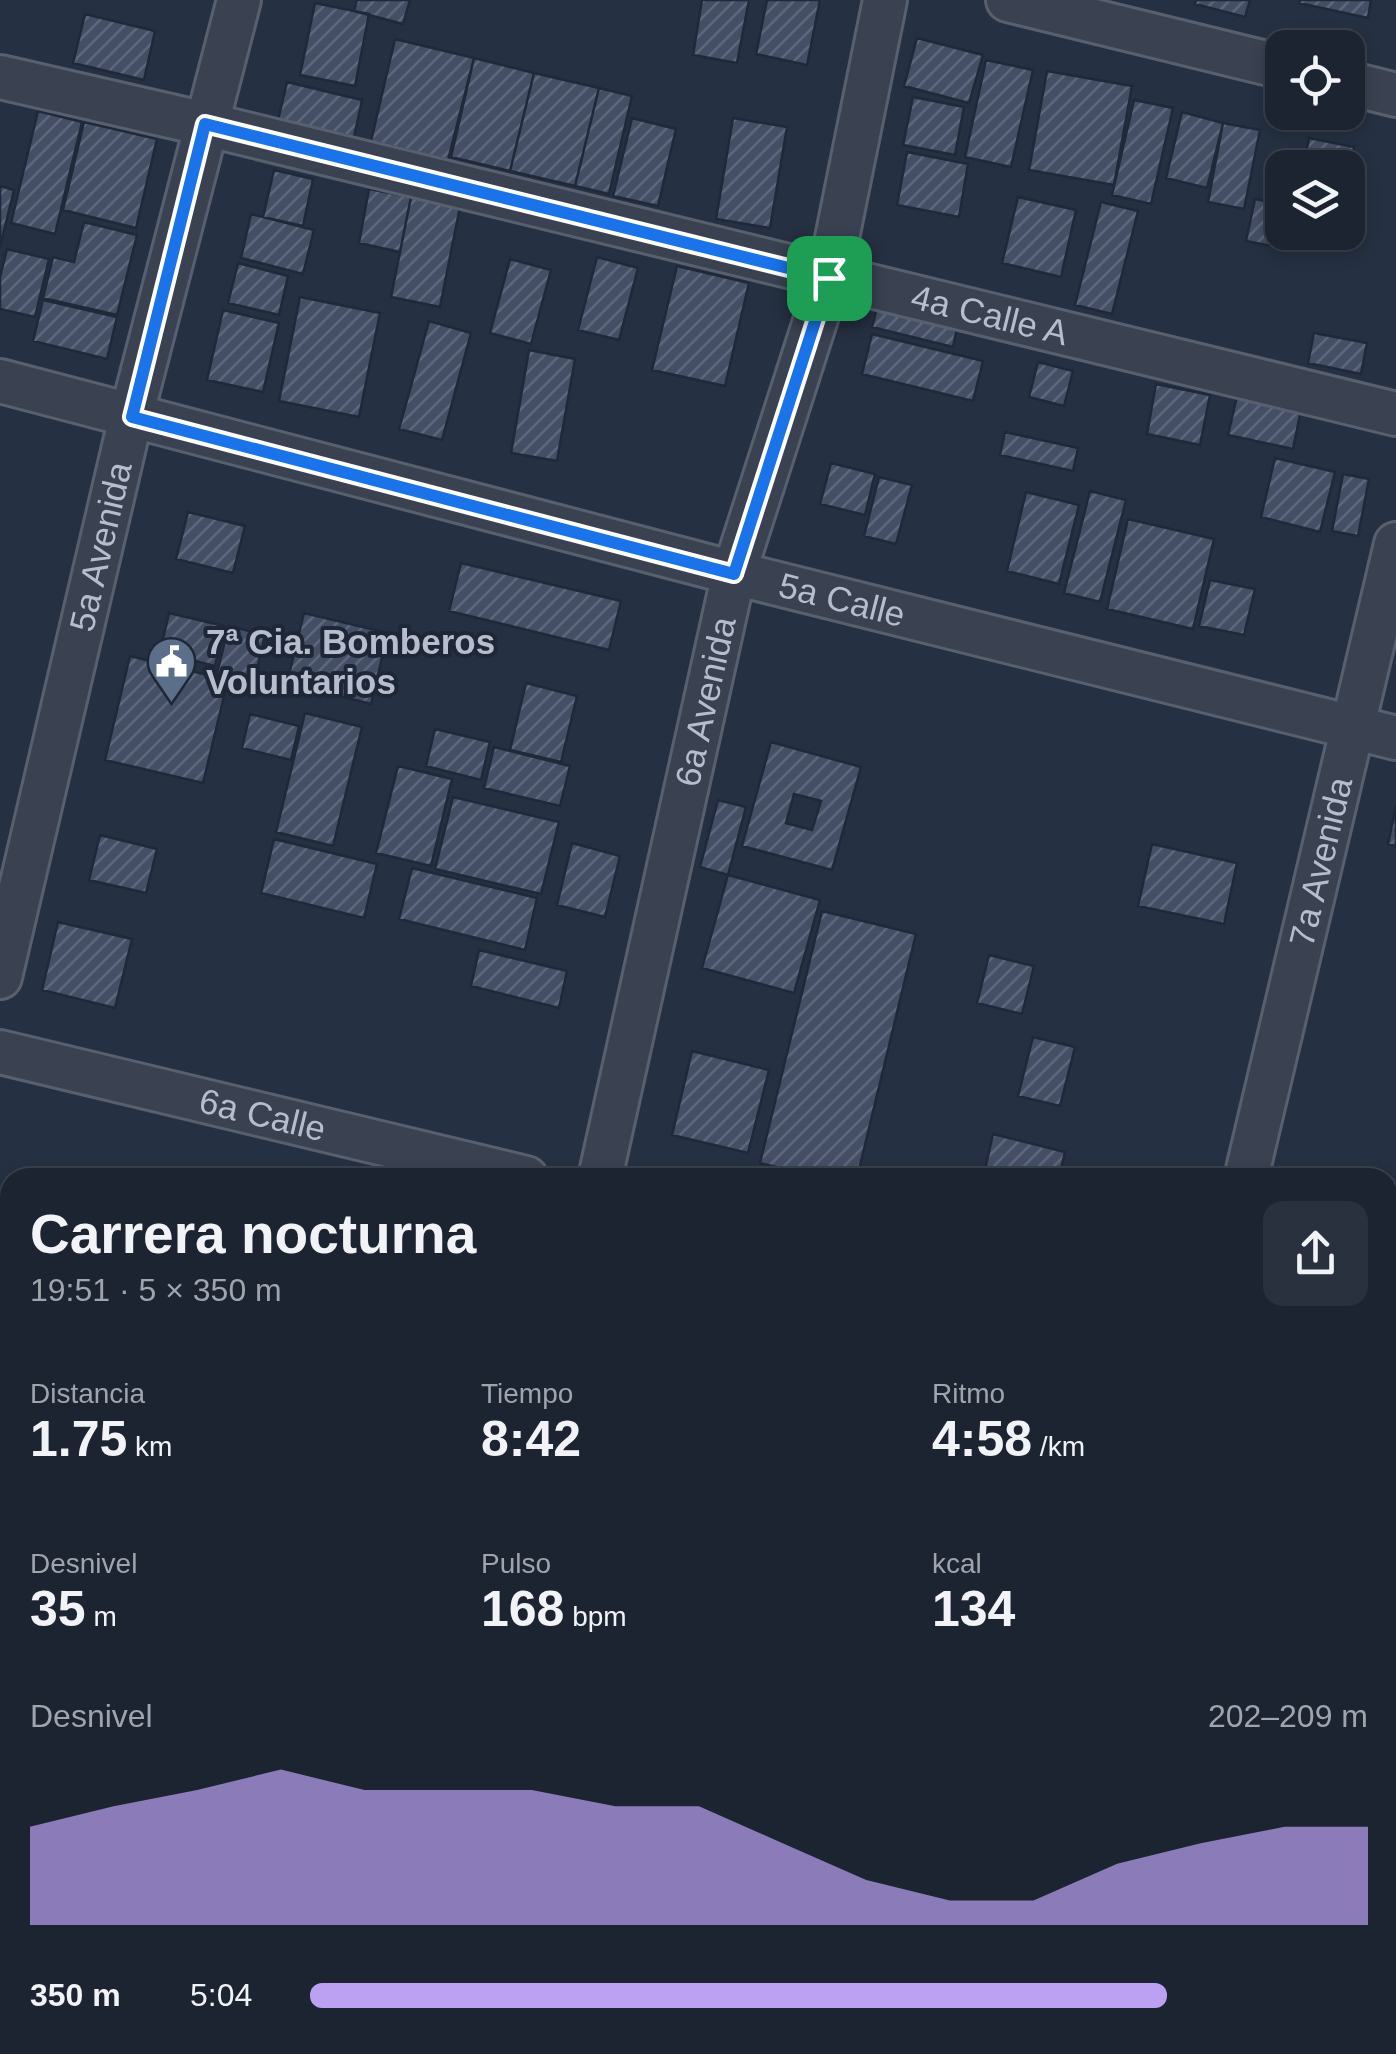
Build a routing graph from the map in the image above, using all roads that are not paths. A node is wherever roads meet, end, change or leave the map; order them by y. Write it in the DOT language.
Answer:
graph roads {
  1 [pos="239,0"];
  2 [pos="885,0"];
  3 [pos="1008,0"];
  4 [pos="1265,63"];
  5 [pos="0,77"];
  6 [pos="1365,87"];
  7 [pos="1396,95"];
  8 [pos="205,124"];
  9 [pos="829,278"];
  10 [pos="0,381"];
  11 [pos="1396,414"];
  12 [pos="132,417"];
  13 [pos="1396,544"];
  14 [pos="734,574"];
  15 [pos="1354,727"];
  16 [pos="1396,738"];
  17 [pos="0,977"];
  18 [pos="0,1052"];
  19 [pos="484,1168"];
  20 [pos="602,1168"];
  21 [pos="1248,1168"];
  1 -- 8 [label="street, 5a Avenida"];
  2 -- 9 [label="street, 6a Avenida"];
  3 -- 4 [label="street"];
  5 -- 8 [label="street, 4a Calle A"];
  6 -- 7 [label="street"];
  8 -- 9 [label="street, 4a Calle A"];
  8 -- 12 [label="street, 5a Avenida"];
  9 -- 11 [label="street, 4a Calle A"];
  9 -- 14 [label="street, 6a Avenida"];
  10 -- 12 [label="street, 5a Calle"];
  12 -- 14 [label="street, 5a Calle"];
  12 -- 17 [label="street, 5a Avenida"];
  13 -- 15 [label="street, 7a Avenida"];
  14 -- 15 [label="street, 5a Calle"];
  14 -- 20 [label="street, 6a Avenida"];
  15 -- 16 [label="street, 5a Calle"];
  15 -- 21 [label="street, 7a Avenida"];
  18 -- 19 [label="street, 6a Calle"];
}
